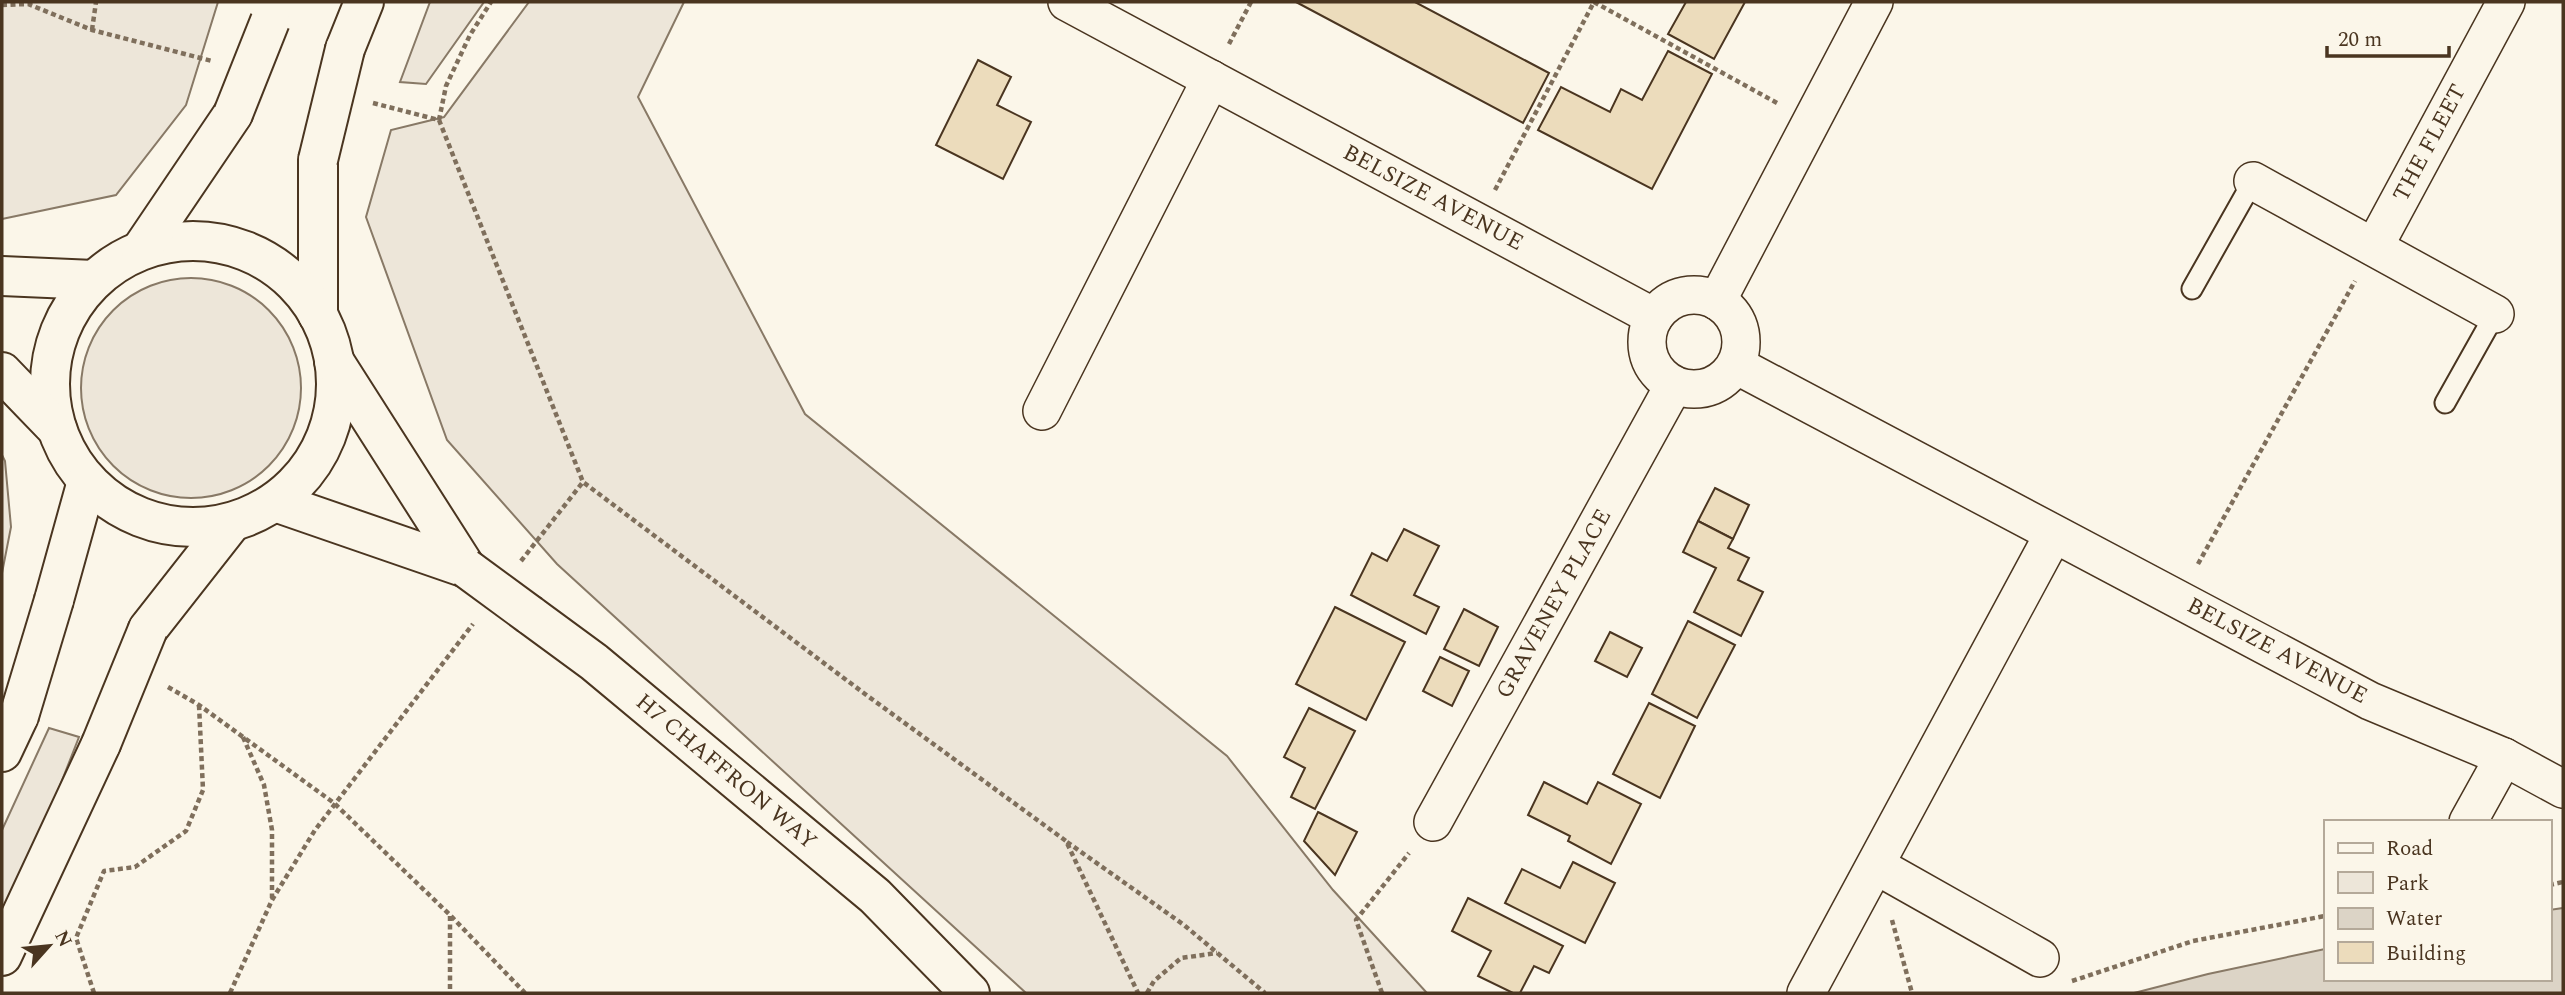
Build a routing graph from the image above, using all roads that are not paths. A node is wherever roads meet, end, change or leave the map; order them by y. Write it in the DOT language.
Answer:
graph roads {
  1 [pos="364,2"];
  2 [pos="1067,2"];
  3 [pos="1874,2"];
  4 [pos="2506,2"];
  5 [pos="273,11"];
  6 [pos="1211,79"];
  7 [pos="2253,181"];
  8 [pos="2374,247"];
  9 [pos="141,250"];
  10 [pos="2,276"];
  11 [pos="94,280"];
  12 [pos="2192,289"];
  13 [pos="1717,302"];
  14 [pos="318,314"];
  15 [pos="2494,314"];
  16 [pos="1654,317"];
  17 [pos="334,361"];
  18 [pos="1736,365"];
  19 [pos="2,372"];
  20 [pos="1674,385"];
  21 [pos="2445,403"];
  22 [pos="1042,411"];
  23 [pos="57,429"];
  24 [pos="87,481"];
  25 [pos="275,502"];
  26 [pos="232,522"];
  27 [pos="2053,535"];
  28 [pos="466,568"];
  29 [pos="2,752"];
  30 [pos="2504,757"];
  31 [pos="2563,789"];
  32 [pos="2469,820"];
  33 [pos="1433,822"];
  34 [pos="1877,866"];
  35 [pos="2,956"];
  36 [pos="2052,971"];
  37 [pos="970,993"];
  38 [pos="1806,993"];
  1 -- 14 [label="main road, bridge"];
  2 -- 6 [label="street, BELSIZE AVENUE"];
  3 -- 13 [label="street"];
  4 -- 8 [label="street, THE FLEET"];
  5 -- 9 [label="main road, bridge"];
  6 -- 16 [label="street, BELSIZE AVENUE"];
  6 -- 22 [label="street"];
  7 -- 8 [label="street"];
  7 -- 12 [label="lane"];
  8 -- 15 [label="street"];
  9 -- 11 [label="main road"];
  9 -- 14 [label="main road"];
  10 -- 11 [label="main road"];
  11 -- 23 [label="main road"];
  13 -- 16 [label="street"];
  13 -- 18 [label="street"];
  14 -- 17 [label="main road"];
  15 -- 21 [label="lane"];
  16 -- 20 [label="street"];
  17 -- 25 [label="main road"];
  17 -- 28 [label="main road, H7 CHAFFRON WAY"];
  18 -- 20 [label="street"];
  18 -- 27 [label="street, BELSIZE AVENUE"];
  19 -- 23 [label="main road"];
  20 -- 33 [label="street, GRAVENEY PLACE"];
  23 -- 24 [label="main road"];
  24 -- 26 [label="main road"];
  24 -- 29 [label="main road, bridge"];
  25 -- 26 [label="main road"];
  25 -- 28 [label="main road, H7 CHAFFRON WAY"];
  26 -- 35 [label="main road, bridge"];
  27 -- 30 [label="street, BELSIZE AVENUE"];
  27 -- 34 [label="street"];
  28 -- 37 [label="main road, H7 CHAFFRON WAY, bridge"];
  30 -- 31 [label="street, BELSIZE AVENUE"];
  30 -- 32 [label="street"];
  34 -- 36 [label="street"];
  34 -- 38 [label="street"];
}
